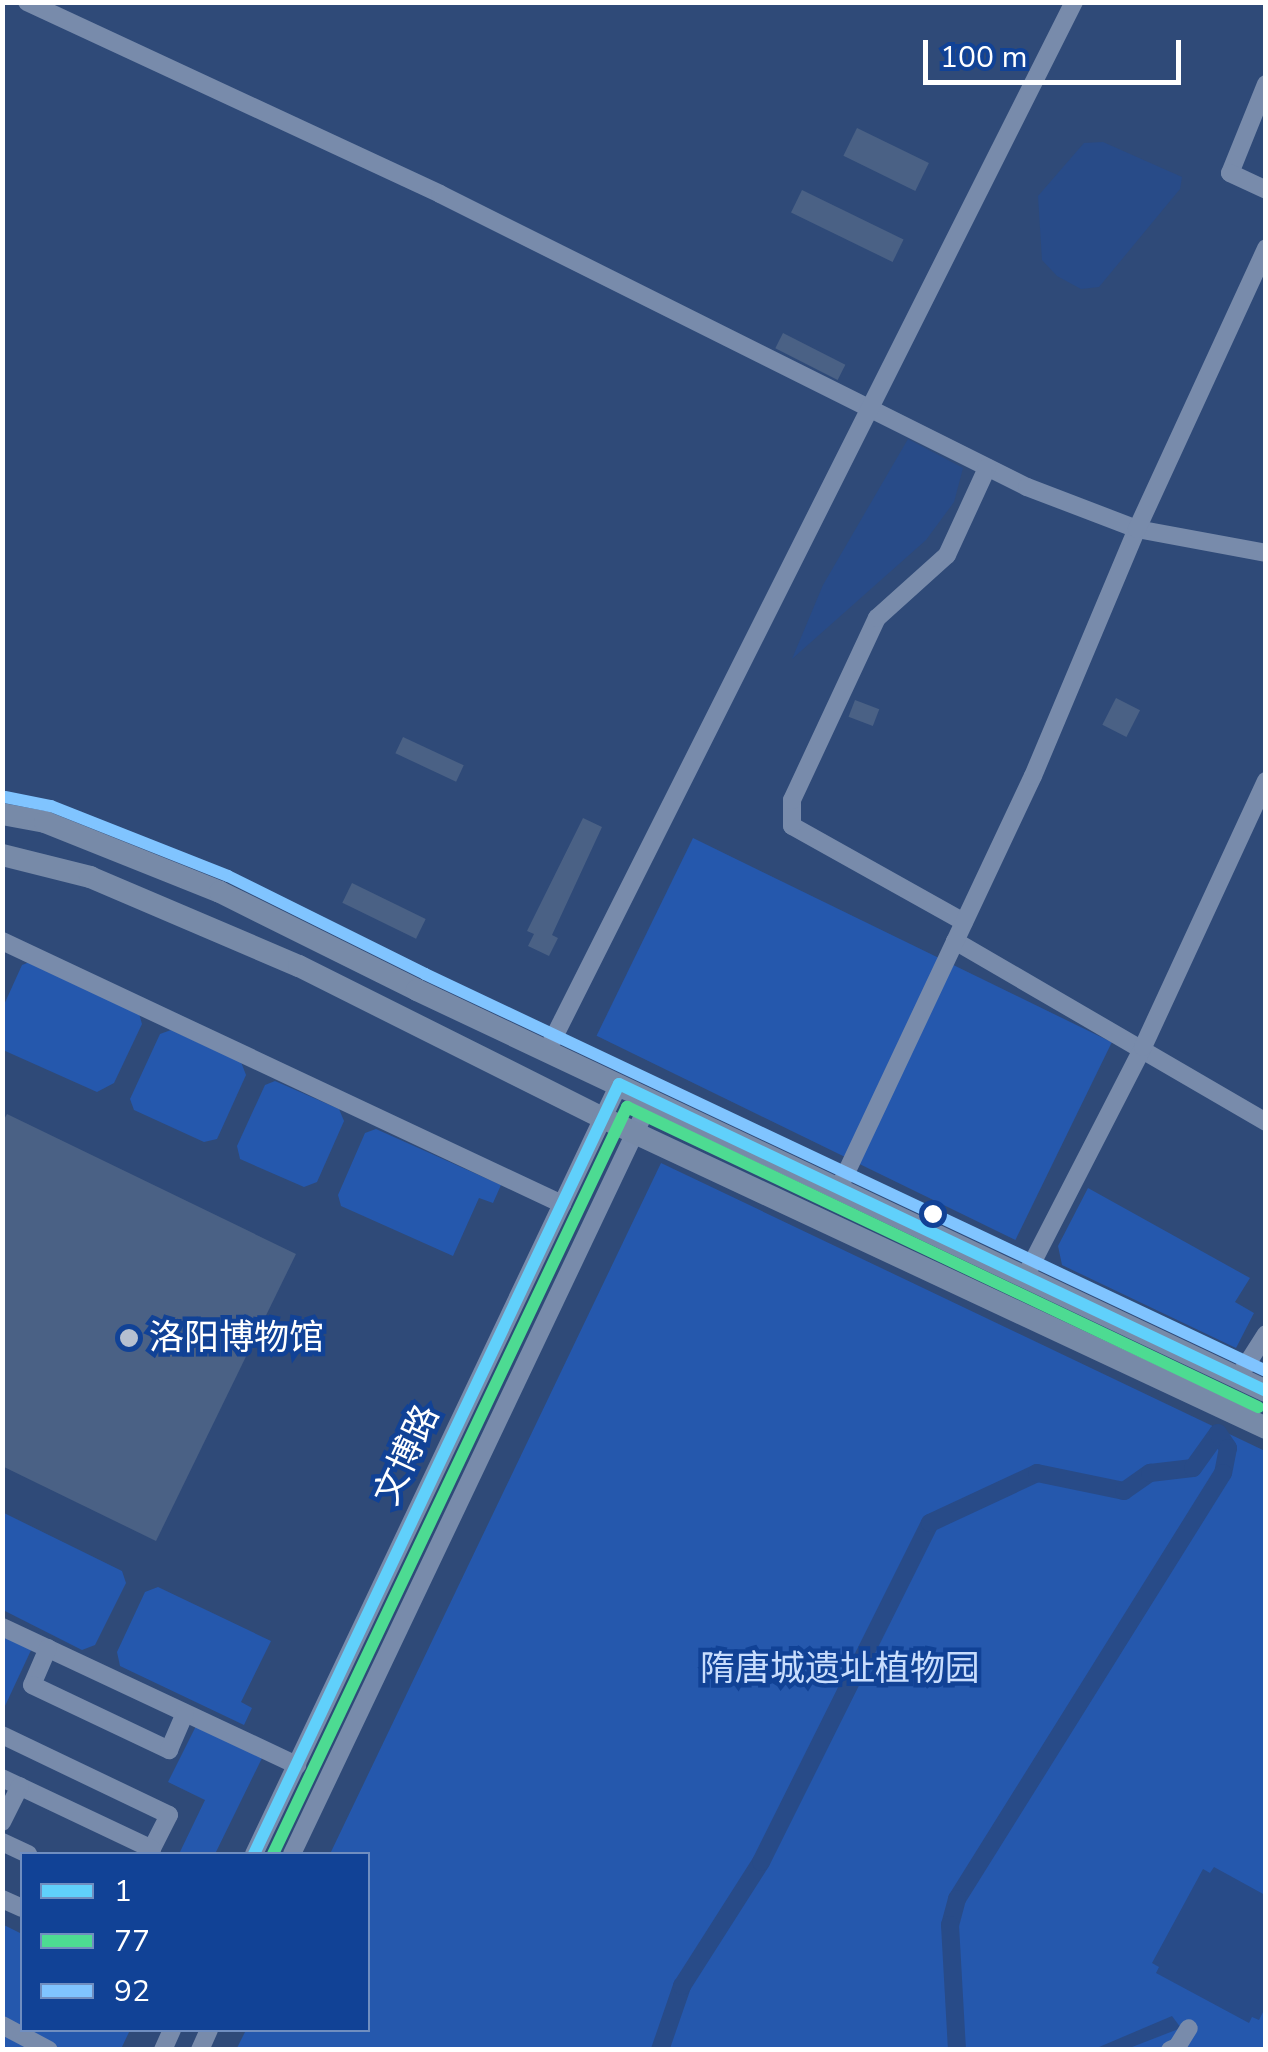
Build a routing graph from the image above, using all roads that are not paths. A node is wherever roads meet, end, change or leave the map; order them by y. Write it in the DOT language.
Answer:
graph roads {
  1 [pos="28,2"];
  2 [pos="1074,2"];
  3 [pos="1266,84"];
  4 [pos="1266,190"];
  5 [pos="1266,248"];
  6 [pos="869,410"];
  7 [pos="987,468"];
  8 [pos="1137,529"];
  9 [pos="1266,553"];
  10 [pos="1266,781"];
  11 [pos="2,814"];
  12 [pos="2,856"];
  13 [pos="964,922"];
  14 [pos="2,941"];
  15 [pos="955,942"];
  16 [pos="1143,1047"];
  17 [pos="548,1049"];
  18 [pos="619,1084"];
  19 [pos="651,1099"];
  20 [pos="603,1118"];
  21 [pos="1266,1122"];
  22 [pos="635,1132"];
  23 [pos="839,1188"];
  24 [pos="562,1204"];
  25 [pos="1026,1275"];
  26 [pos="1266,1334"];
  27 [pos="1238,1378"];
  28 [pos="1266,1391"];
  29 [pos="1266,1428"];
  30 [pos="2,1627"];
  31 [pos="48,1648"];
  32 [pos="185,1713"];
  33 [pos="2,1735"];
  34 [pos="297,1765"];
  35 [pos="11,1782"];
  36 [pos="2,1822"];
  37 [pos="255,1852"];
  38 [pos="293,1852"];
  39 [pos="2,2025"];
  40 [pos="1188,2028"];
  41 [pos="49,2050"];
  42 [pos="1170,2050"];
  1 -- 6 [label="street"];
  2 -- 6 [label="street"];
  3 -- 4 [label="street"];
  5 -- 8 [label="street"];
  6 -- 7 [label="street"];
  6 -- 17 [label="street"];
  7 -- 8 [label="street"];
  7 -- 13 [label="street"];
  8 -- 9 [label="street"];
  8 -- 13 [label="street"];
  10 -- 16 [label="street"];
  11 -- 17 [label="main road"];
  12 -- 20 [label="main road"];
  13 -- 15 [label="street"];
  14 -- 24 [label="street"];
  15 -- 16 [label="street"];
  15 -- 23 [label="street"];
  16 -- 21 [label="street"];
  16 -- 25 [label="street"];
  17 -- 18 [label="main road"];
  18 -- 19 [label="main road"];
  18 -- 20 [label="street, 文博路"];
  19 -- 22 [label="street, 文博路"];
  19 -- 23 [label="main road"];
  20 -- 22 [label="main road"];
  20 -- 24 [label="street, 文博路"];
  22 -- 29 [label="main road"];
  22 -- 38 [label="street, 文博路"];
  23 -- 25 [label="main road"];
  24 -- 34 [label="street, 文博路"];
  25 -- 27 [label="main road"];
  26 -- 27 [label="street"];
  27 -- 28 [label="main road"];
  30 -- 31 [label="street"];
  31 -- 32 [label="street"];
  31 -- 32 [label="street"];
  32 -- 34 [label="street"];
  33 -- 35 [label="street"];
  34 -- 37 [label="street, 文博路"];
  35 -- 36 [label="street"];
  39 -- 41 [label="street"];
  40 -- 42 [label="street"];
}
